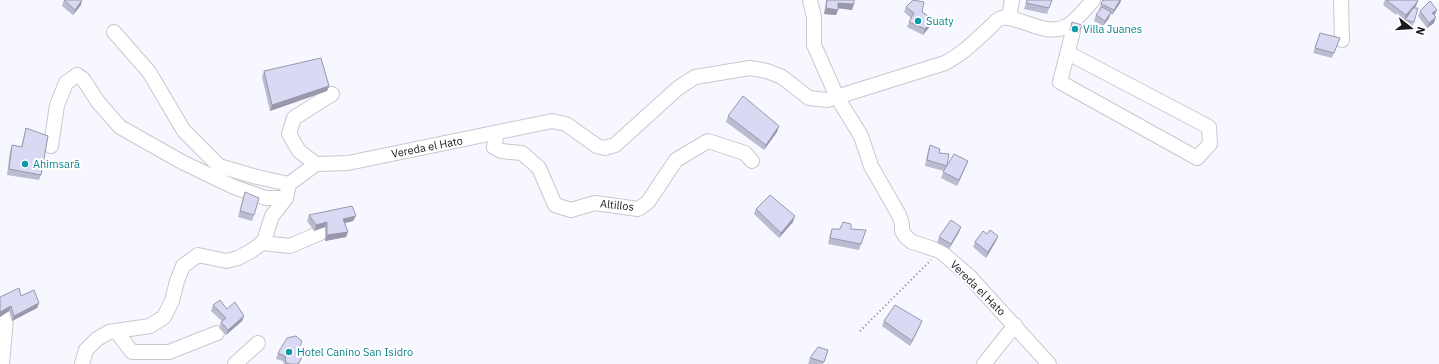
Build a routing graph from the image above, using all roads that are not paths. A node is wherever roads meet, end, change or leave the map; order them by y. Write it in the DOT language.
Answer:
graph roads {
  1 [pos="810,0"];
  2 [pos="1012,0"];
  3 [pos="1093,0"];
  4 [pos="1341,0"];
  5 [pos="1009,17"];
  6 [pos="1075,25"];
  7 [pos="114,32"];
  8 [pos="1342,40"];
  9 [pos="1068,53"];
  10 [pos="332,94"];
  11 [pos="837,97"];
  12 [pos="497,133"];
  13 [pos="51,146"];
  14 [pos="752,161"];
  15 [pos="316,164"];
  16 [pos="289,184"];
  17 [pos="286,198"];
  18 [pos="320,233"];
  19 [pos="262,243"];
  20 [pos="6,318"];
  21 [pos="1015,325"];
  22 [pos="116,331"];
  23 [pos="217,333"];
  24 [pos="258,343"];
  25 [pos="2,364"];
  26 [pos="82,364"];
  27 [pos="235,364"];
  28 [pos="984,364"];
  29 [pos="1049,364"];
  1 -- 11 [label="street, Vereda el Hato"];
  2 -- 5 [label="street"];
  3 -- 6 [label="street"];
  4 -- 8 [label="street"];
  5 -- 6 [label="street"];
  5 -- 11 [label="street, Vereda el Hato"];
  6 -- 9 [label="street"];
  7 -- 16 [label="street"];
  9 -- 9 [label="street"];
  10 -- 15 [label="street"];
  11 -- 12 [label="street, Vereda el Hato"];
  11 -- 21 [label="street, Vereda el Hato"];
  12 -- 14 [label="street, Altillos"];
  12 -- 15 [label="street, Vereda el Hato"];
  13 -- 17 [label="street"];
  15 -- 16 [label="street"];
  16 -- 17 [label="street"];
  17 -- 19 [label="street"];
  18 -- 19 [label="street"];
  19 -- 22 [label="street"];
  20 -- 25 [label="street"];
  21 -- 28 [label="street"];
  21 -- 29 [label="street, Vereda el Hato"];
  22 -- 23 [label="street"];
  22 -- 26 [label="street"];
  24 -- 27 [label="street"];
}
